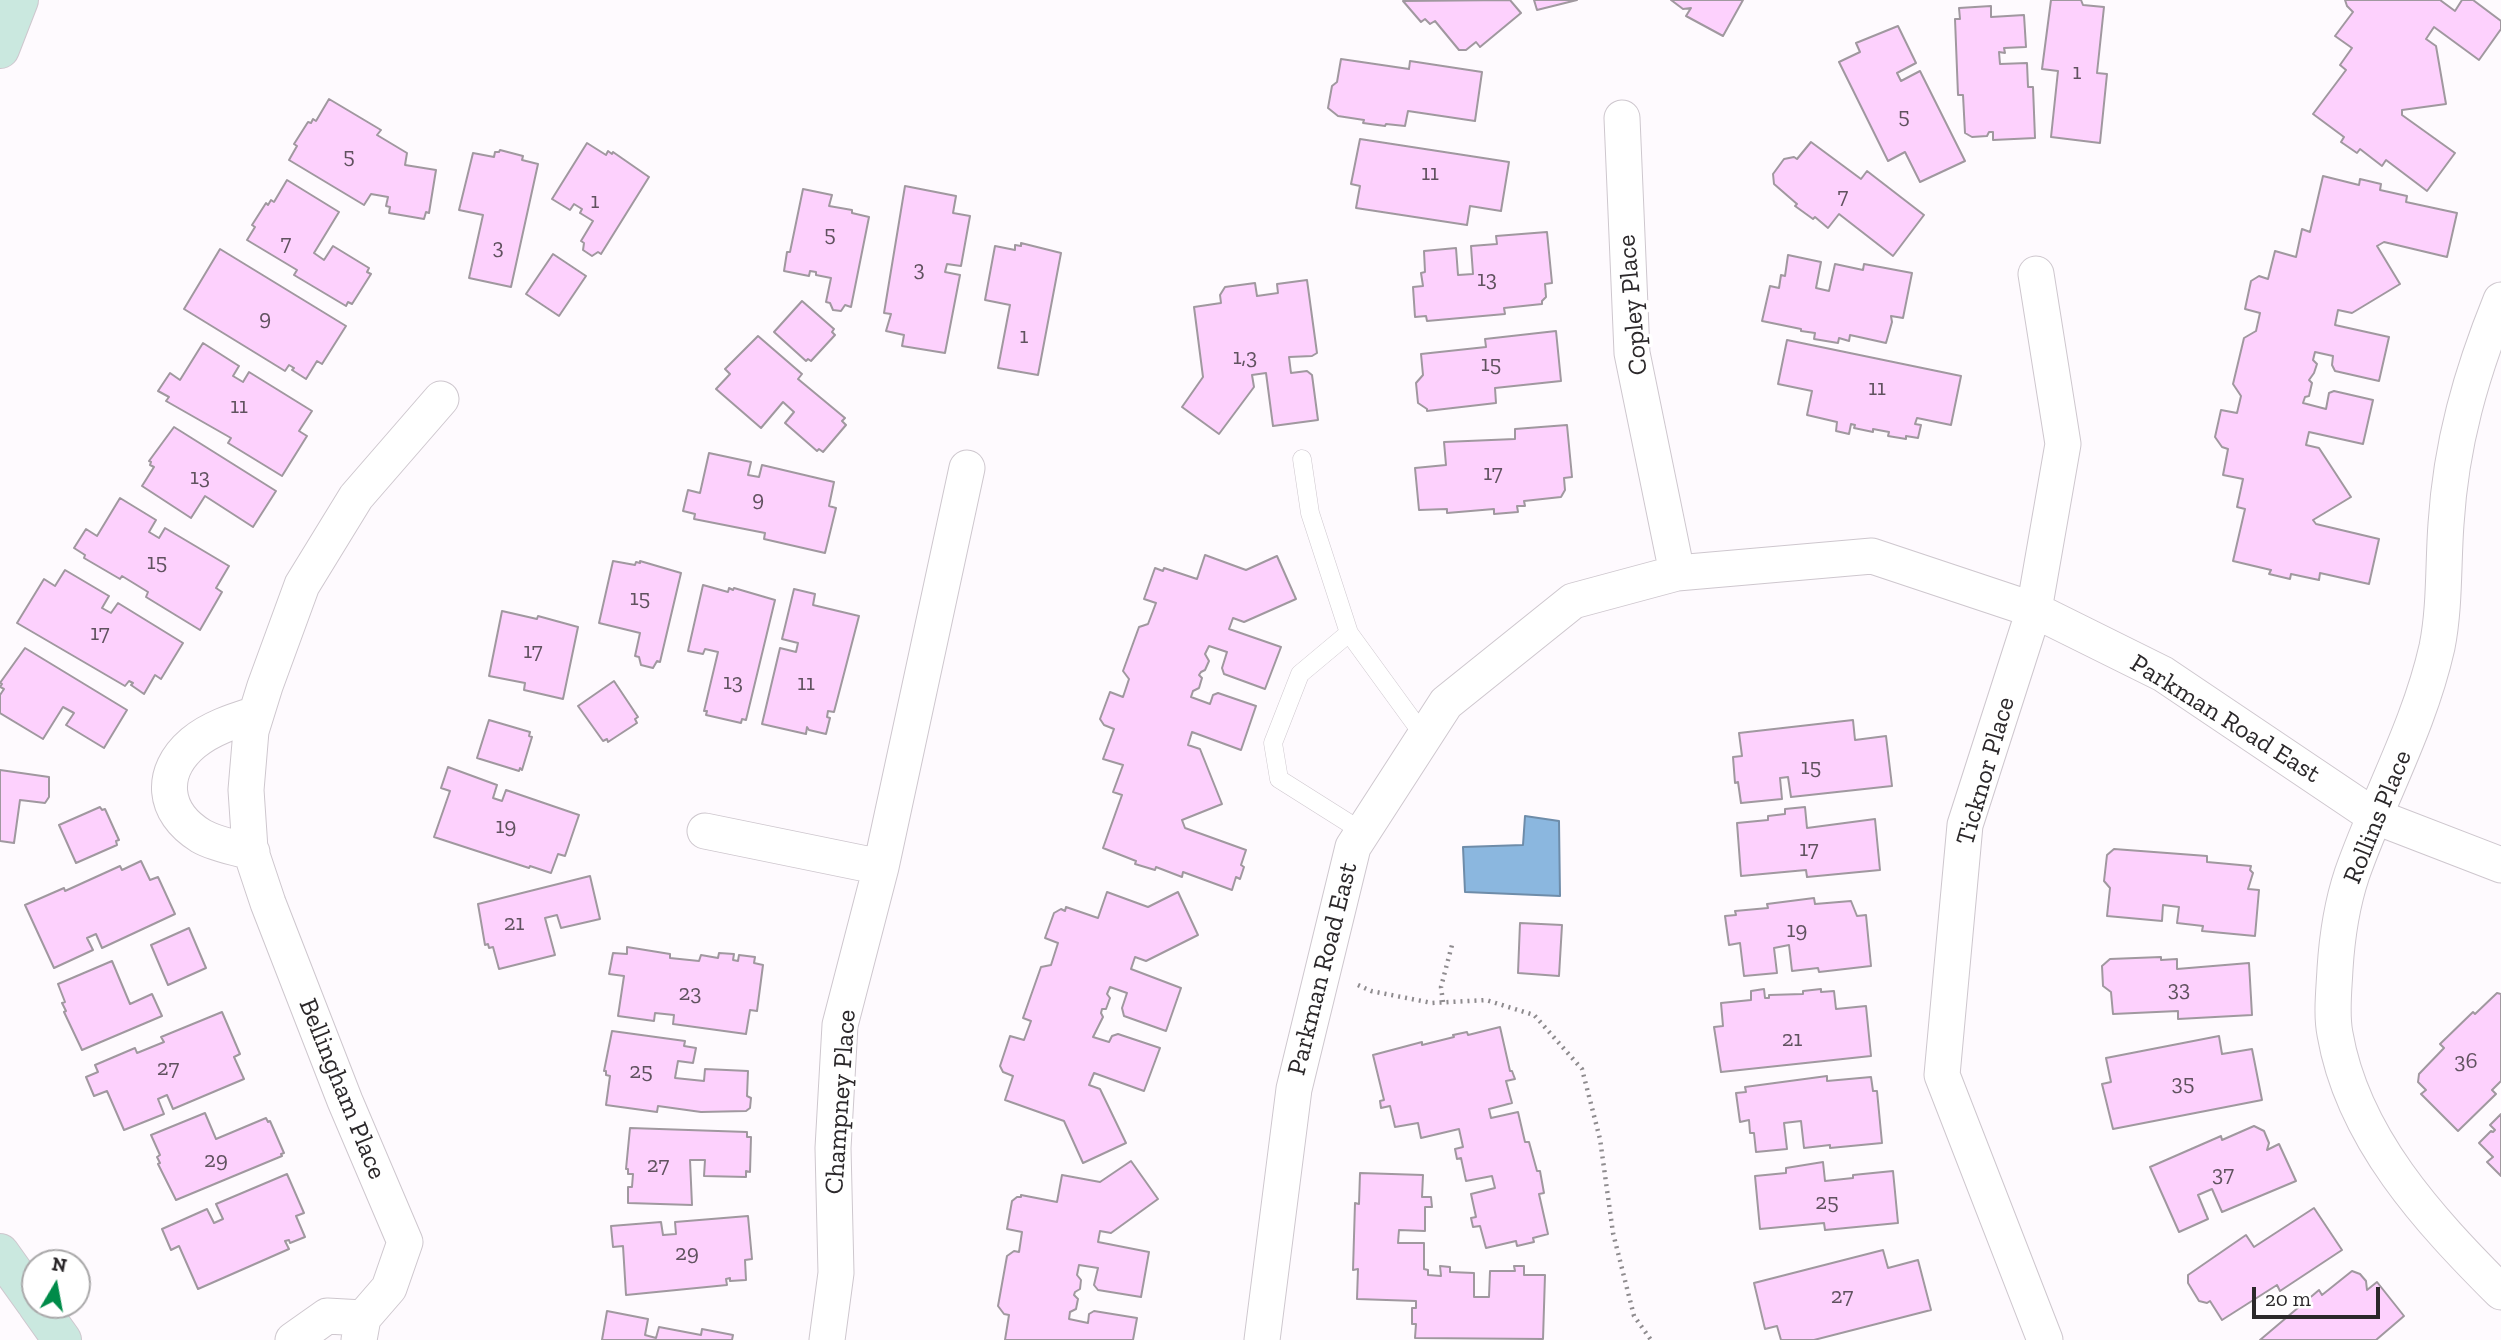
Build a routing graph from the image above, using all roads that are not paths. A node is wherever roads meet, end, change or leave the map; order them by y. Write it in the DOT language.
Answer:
graph roads {
  1 [pos="19,0"];
  2 [pos="0,49"];
  3 [pos="1622,118"];
  4 [pos="2036,274"];
  5 [pos="2501,300"];
  6 [pos="441,399"];
  7 [pos="1302,459"];
  8 [pos="967,468"];
  9 [pos="1677,573"];
  10 [pos="2034,610"];
  11 [pos="1349,633"];
  12 [pos="256,714"];
  13 [pos="1424,736"];
  14 [pos="2374,816"];
  15 [pos="705,831"];
  16 [pos="1363,832"];
  17 [pos="252,852"];
  18 [pos="2501,865"];
  19 [pos="881,867"];
  20 [pos="0,1253"];
  21 [pos="21,1283"];
  22 [pos="2501,1292"];
  23 [pos="47,1319"];
  24 [pos="361,1329"];
  25 [pos="62,1340"];
  26 [pos="293,1340"];
  27 [pos="827,1340"];
  28 [pos="1262,1340"];
  29 [pos="2045,1340"];
  1 -- 2 [label="street"];
  3 -- 9 [label="street, Copley Place"];
  4 -- 10 [label="street, Ticknor Place"];
  5 -- 14 [label="street, Rollins Place"];
  6 -- 12 [label="street, Bellingham Place"];
  7 -- 11 [label="lane"];
  8 -- 19 [label="street, Champney Place"];
  9 -- 10 [label="street, Parkman Road East"];
  9 -- 13 [label="street, Parkman Road East"];
  10 -- 14 [label="street, Parkman Road East"];
  10 -- 29 [label="street, Ticknor Place"];
  11 -- 13 [label="lane"];
  11 -- 16 [label="lane"];
  12 -- 17 [label="street, Bellingham Place"];
  12 -- 17 [label="street"];
  13 -- 16 [label="street, Parkman Road East"];
  14 -- 18 [label="street, Parkman Road East"];
  14 -- 22 [label="street, Rollins Place"];
  15 -- 19 [label="street"];
  16 -- 28 [label="street, Parkman Road East"];
  17 -- 24 [label="street, Bellingham Place"];
  19 -- 27 [label="street, Champney Place"];
  20 -- 21 [label="street"];
  23 -- 25 [label="street"];
  24 -- 26 [label="street, Bellingham Place"];
}
